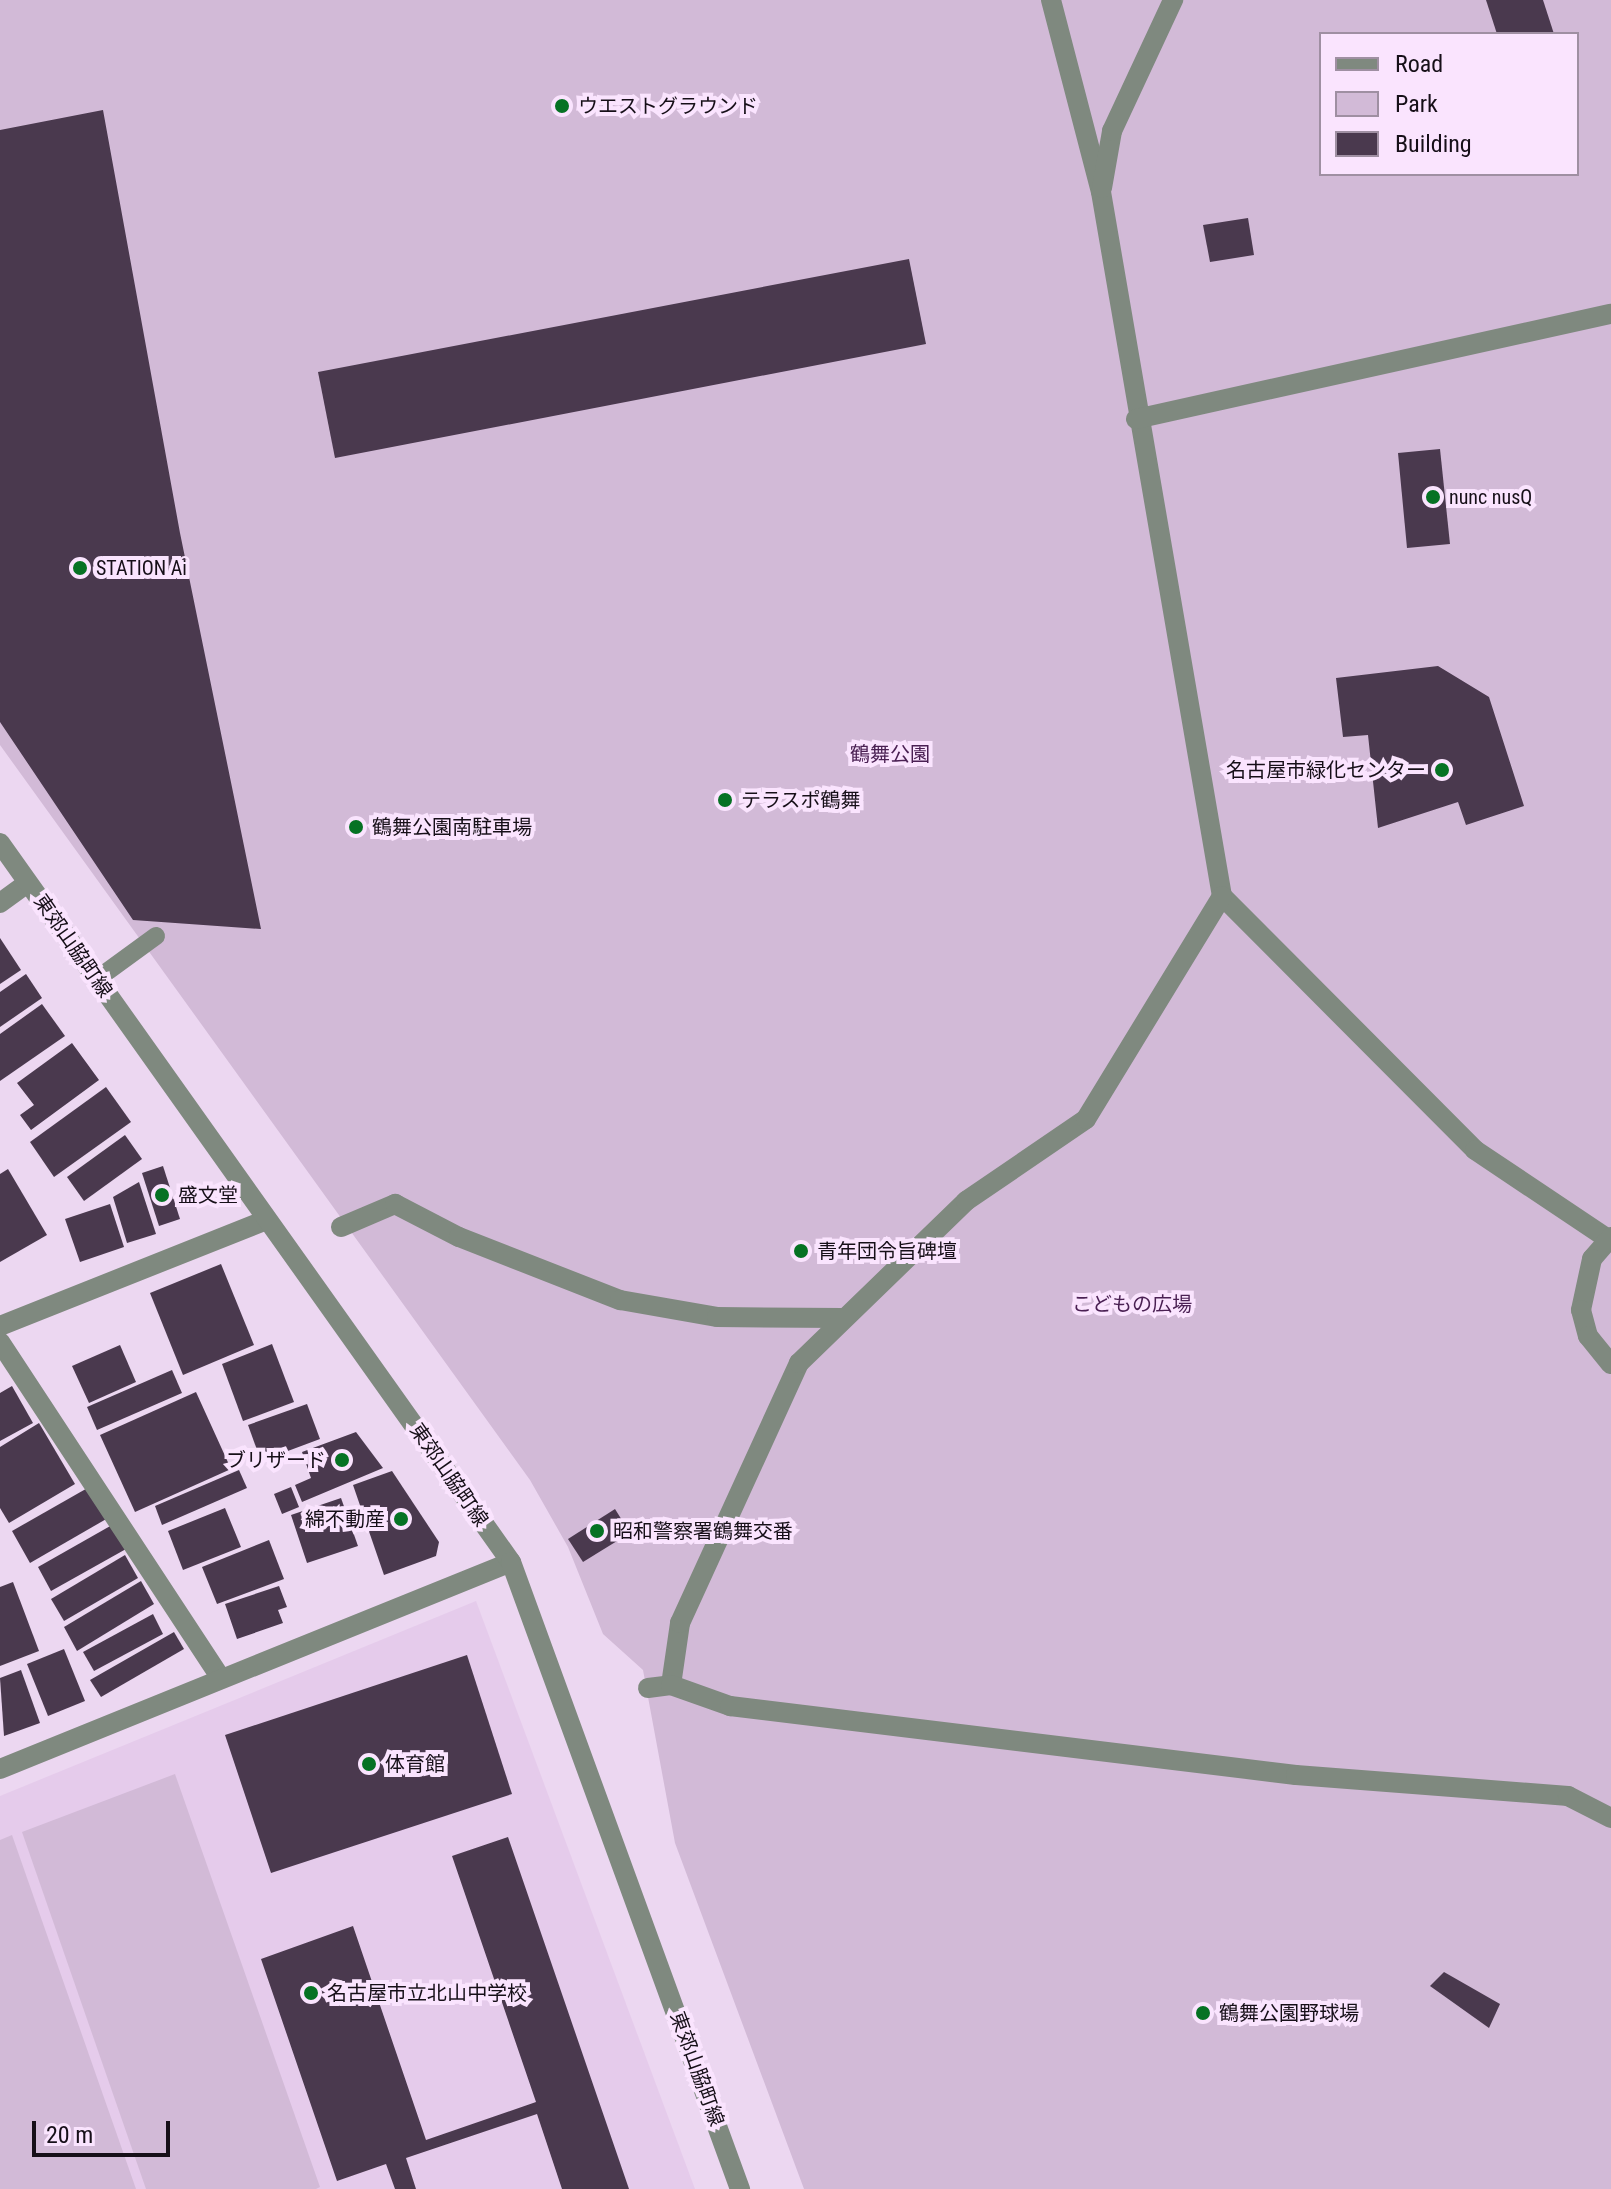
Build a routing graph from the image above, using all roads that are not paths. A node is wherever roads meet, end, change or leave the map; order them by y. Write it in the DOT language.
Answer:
graph roads {
  1 [pos="1051,0"];
  2 [pos="1173,0"];
  3 [pos="1101,192"];
  4 [pos="1611,314"];
  5 [pos="1136,419"];
  6 [pos="0,843"];
  7 [pos="28,883"];
  8 [pos="1222,896"];
  9 [pos="0,903"];
  10 [pos="156,936"];
  11 [pos="97,979"];
  12 [pos="267,1220"];
  13 [pos="341,1227"];
  14 [pos="1610,1238"];
  15 [pos="842,1318"];
  16 [pos="0,1326"];
  17 [pos="0,1342"];
  18 [pos="1611,1364"];
  19 [pos="511,1562"];
  20 [pos="219,1676"];
  21 [pos="671,1685"];
  22 [pos="648,1688"];
  23 [pos="0,1769"];
  24 [pos="1611,1818"];
  25 [pos="740,2189"];
  1 -- 3 [label="street"];
  2 -- 3 [label="street"];
  3 -- 5 [label="street"];
  4 -- 5 [label="street"];
  5 -- 8 [label="street"];
  6 -- 7 [label="street, 東郊山脇町線"];
  7 -- 9 [label="street"];
  7 -- 11 [label="street, 東郊山脇町線"];
  8 -- 14 [label="street"];
  8 -- 15 [label="street"];
  10 -- 11 [label="lane"];
  11 -- 12 [label="street, 東郊山脇町線"];
  12 -- 16 [label="street"];
  12 -- 19 [label="street, 東郊山脇町線"];
  13 -- 15 [label="street"];
  14 -- 18 [label="street"];
  15 -- 21 [label="street"];
  17 -- 20 [label="street"];
  19 -- 20 [label="street"];
  19 -- 25 [label="street, 東郊山脇町線"];
  20 -- 23 [label="street"];
  21 -- 22 [label="street"];
  21 -- 24 [label="street"];
}
